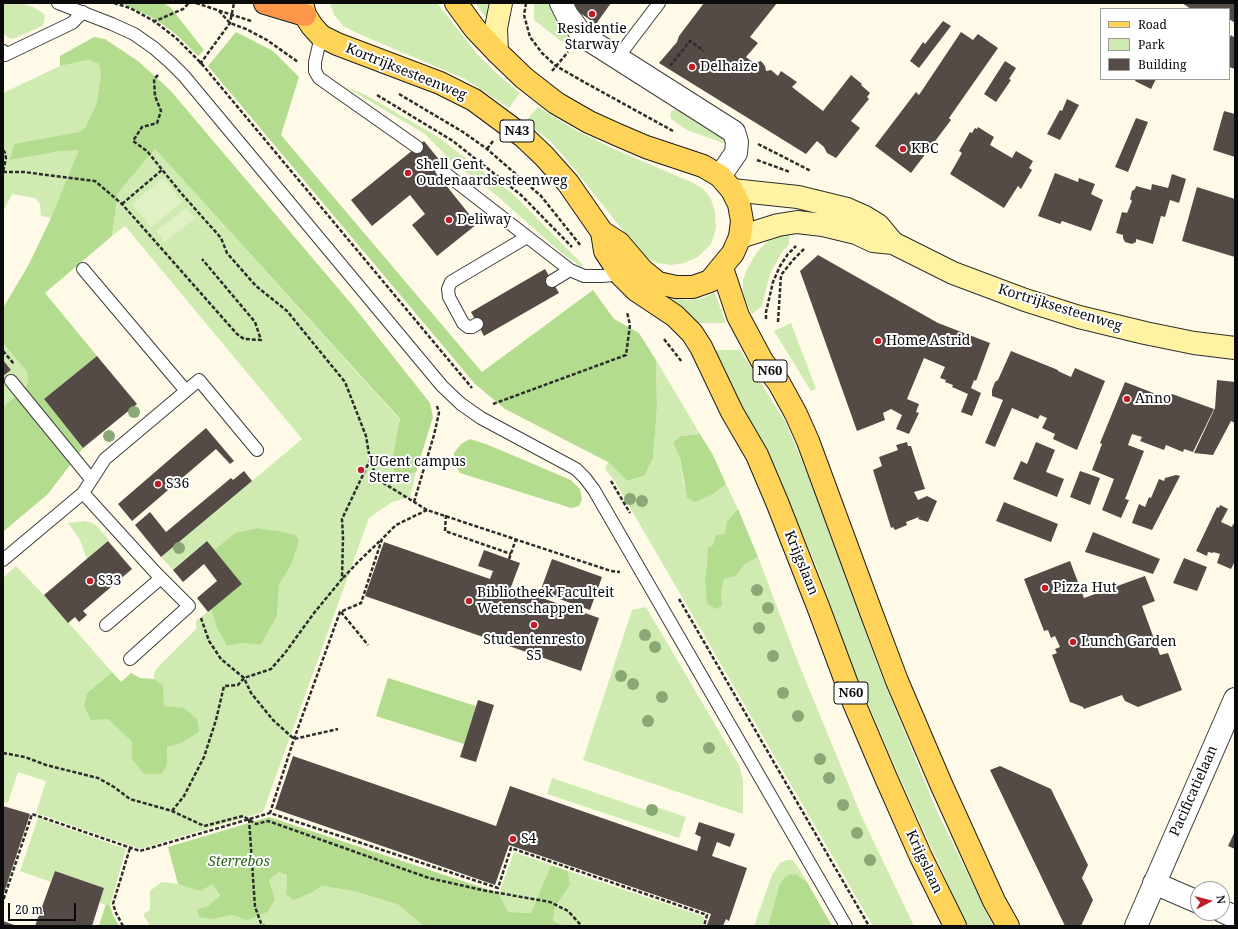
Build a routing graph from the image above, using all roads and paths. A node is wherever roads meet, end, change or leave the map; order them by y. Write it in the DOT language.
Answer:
graph roads {
  1 [pos="58,3"];
  2 [pos="189,3"];
  3 [pos="196,3"];
  4 [pos="234,3"];
  5 [pos="265,3"];
  6 [pos="456,3"];
  7 [pos="501,3"];
  8 [pos="526,3"];
  9 [pos="561,3"];
  10 [pos="659,3"];
  11 [pos="304,9"];
  12 [pos="219,11"];
  13 [pos="82,12"];
  14 [pos="231,15"];
  15 [pos="254,22"];
  16 [pos="230,23"];
  17 [pos="134,34"];
  18 [pos="321,36"];
  19 [pos="704,51"];
  20 [pos="3,52"];
  21 [pos="497,52"];
  22 [pos="565,55"];
  23 [pos="618,57"];
  24 [pos="556,66"];
  25 [pos="671,66"];
  26 [pos="155,69"];
  27 [pos="315,71"];
  28 [pos="184,76"];
  29 [pos="393,92"];
  30 [pos="374,93"];
  31 [pos="673,131"];
  32 [pos="735,142"];
  33 [pos="417,147"];
  34 [pos="3,150"];
  35 [pos="162,170"];
  36 [pos="441,170"];
  37 [pos="811,171"];
  38 [pos="3,172"];
  39 [pos="792,173"];
  40 [pos="726,183"];
  41 [pos="122,204"];
  42 [pos="602,232"];
  43 [pos="527,237"];
  44 [pos="740,237"];
  45 [pos="893,243"];
  46 [pos="796,245"];
  47 [pos="804,249"];
  48 [pos="575,250"];
  49 [pos="584,250"];
  50 [pos="202,259"];
  51 [pos="722,268"];
  52 [pos="83,269"];
  53 [pos="570,270"];
  54 [pos="642,270"];
  55 [pos="621,275"];
  56 [pos="552,281"];
  57 [pos="627,312"];
  58 [pos="766,312"];
  59 [pos="778,322"];
  60 [pos="477,324"];
  61 [pos="1235,348"];
  62 [pos="11,381"];
  63 [pos="186,391"];
  64 [pos="506,399"];
  65 [pos="436,403"];
  66 [pos="257,450"];
  67 [pos="370,460"];
  68 [pos="91,479"];
  69 [pos="83,493"];
  70 [pos="414,502"];
  71 [pos="427,510"];
  72 [pos="446,515"];
  73 [pos="382,539"];
  74 [pos="516,539"];
  75 [pos="511,554"];
  76 [pos="509,559"];
  77 [pos="3,560"];
  78 [pos="644,577"];
  79 [pos="161,578"];
  80 [pos="342,579"];
  81 [pos="189,606"];
  82 [pos="340,612"];
  83 [pos="106,625"];
  84 [pos="368,644"];
  85 [pos="130,659"];
  86 [pos="244,678"];
  87 [pos="1235,699"];
  88 [pos="338,728"];
  89 [pos="294,739"];
  90 [pos="3,753"];
  91 [pos="172,811"];
  92 [pos="270,813"];
  93 [pos="249,819"];
  94 [pos="130,848"];
  95 [pos="1154,884"];
  96 [pos="3,898"];
  97 [pos="1190,899"];
  98 [pos="123,926"];
  99 [pos="264,926"];
  100 [pos="581,926"];
  101 [pos="704,926"];
  102 [pos="846,926"];
  103 [pos="955,926"];
  104 [pos="1008,926"];
  105 [pos="1136,926"];
  1 -- 13 [label="lane"];
  2 -- 17 [label="path"];
  3 -- 12 [label="path"];
  4 -- 14 [label="path"];
  5 -- 11 [label="highway"];
  6 -- 21 [label="main road, Kortrijksesteenweg"];
  7 -- 21 [label="main road"];
  8 -- 24 [label="path"];
  9 -- 23 [label="street"];
  10 -- 23 [label="lane"];
  11 -- 18 [label="main road, Kortrijksesteenweg / N43"];
  12 -- 14 [label="path"];
  12 -- 16 [label="path"];
  13 -- 17 [label="lane"];
  13 -- 20 [label="lane"];
  14 -- 15 [label="path"];
  14 -- 16 [label="path"];
  16 -- 27 [label="path"];
  16 -- 28 [label="path"];
  17 -- 28 [label="lane"];
  18 -- 27 [label="lane"];
  18 -- 42 [label="main road, Kortrijksesteenweg / N43"];
  19 -- 25 [label="path"];
  21 -- 40 [label="main road, Kortrijksesteenweg"];
  22 -- 24 [label="path"];
  23 -- 32 [label="street"];
  24 -- 31 [label="path"];
  26 -- 35 [label="path"];
  27 -- 33 [label="lane"];
  28 -- 78 [label="lane"];
  29 -- 49 [label="path"];
  30 -- 48 [label="path"];
  32 -- 37 [label="path"];
  32 -- 39 [label="path"];
  32 -- 40 [label="street"];
  34 -- 38 [label="path"];
  35 -- 41 [label="path"];
  35 -- 67 [label="path"];
  36 -- 43 [label="lane"];
  38 -- 41 [label="path"];
  40 -- 44 [label="main road, Kortrijksesteenweg / N43"];
  40 -- 45 [label="main road, Kortrijksesteenweg"];
  41 -- 50 [label="path"];
  42 -- 54 [label="main road, Kortrijksesteenweg / N43"];
  42 -- 55 [label="main road, Krijgslaan / N60"];
  43 -- 53 [label="lane"];
  43 -- 60 [label="lane"];
  44 -- 45 [label="main road, Kortrijksesteenweg"];
  44 -- 51 [label="main road, Kortrijksesteenweg / N43"];
  45 -- 61 [label="main road, Kortrijksesteenweg"];
  46 -- 58 [label="path"];
  47 -- 59 [label="path"];
  51 -- 54 [label="main road, Kortrijksesteenweg / N43"];
  51 -- 104 [label="main road, N60"];
  52 -- 63 [label="lane"];
  53 -- 55 [label="lane"];
  53 -- 56 [label="lane"];
  54 -- 55 [label="lane"];
  55 -- 103 [label="main road, Krijgslaan / N60"];
  57 -- 64 [label="path"];
  62 -- 68 [label="lane"];
  63 -- 66 [label="lane"];
  63 -- 68 [label="lane"];
  65 -- 70 [label="path"];
  67 -- 70 [label="path"];
  67 -- 80 [label="path"];
  68 -- 69 [label="lane"];
  69 -- 77 [label="lane"];
  69 -- 79 [label="lane"];
  70 -- 71 [label="path"];
  71 -- 72 [label="path"];
  71 -- 73 [label="path"];
  72 -- 74 [label="path"];
  72 -- 75 [label="path"];
  73 -- 80 [label="path"];
  73 -- 82 [label="path"];
  74 -- 75 [label="path"];
  74 -- 78 [label="path"];
  75 -- 76 [label="path"];
  78 -- 102 [label="lane"];
  79 -- 81 [label="lane"];
  79 -- 83 [label="lane"];
  80 -- 86 [label="path"];
  81 -- 85 [label="lane"];
  81 -- 86 [label="path"];
  82 -- 84 [label="path"];
  82 -- 89 [label="path"];
  86 -- 89 [label="path"];
  86 -- 91 [label="path"];
  87 -- 95 [label="street, Pacificatielaan"];
  88 -- 89 [label="path"];
  89 -- 92 [label="path"];
  90 -- 91 [label="path"];
  91 -- 93 [label="path"];
  92 -- 93 [label="path"];
  92 -- 101 [label="path"];
  93 -- 94 [label="path"];
  93 -- 99 [label="path"];
  93 -- 100 [label="path"];
  94 -- 96 [label="path"];
  94 -- 98 [label="path"];
  95 -- 97 [label="street"];
  95 -- 105 [label="street, Pacificatielaan"];
}
